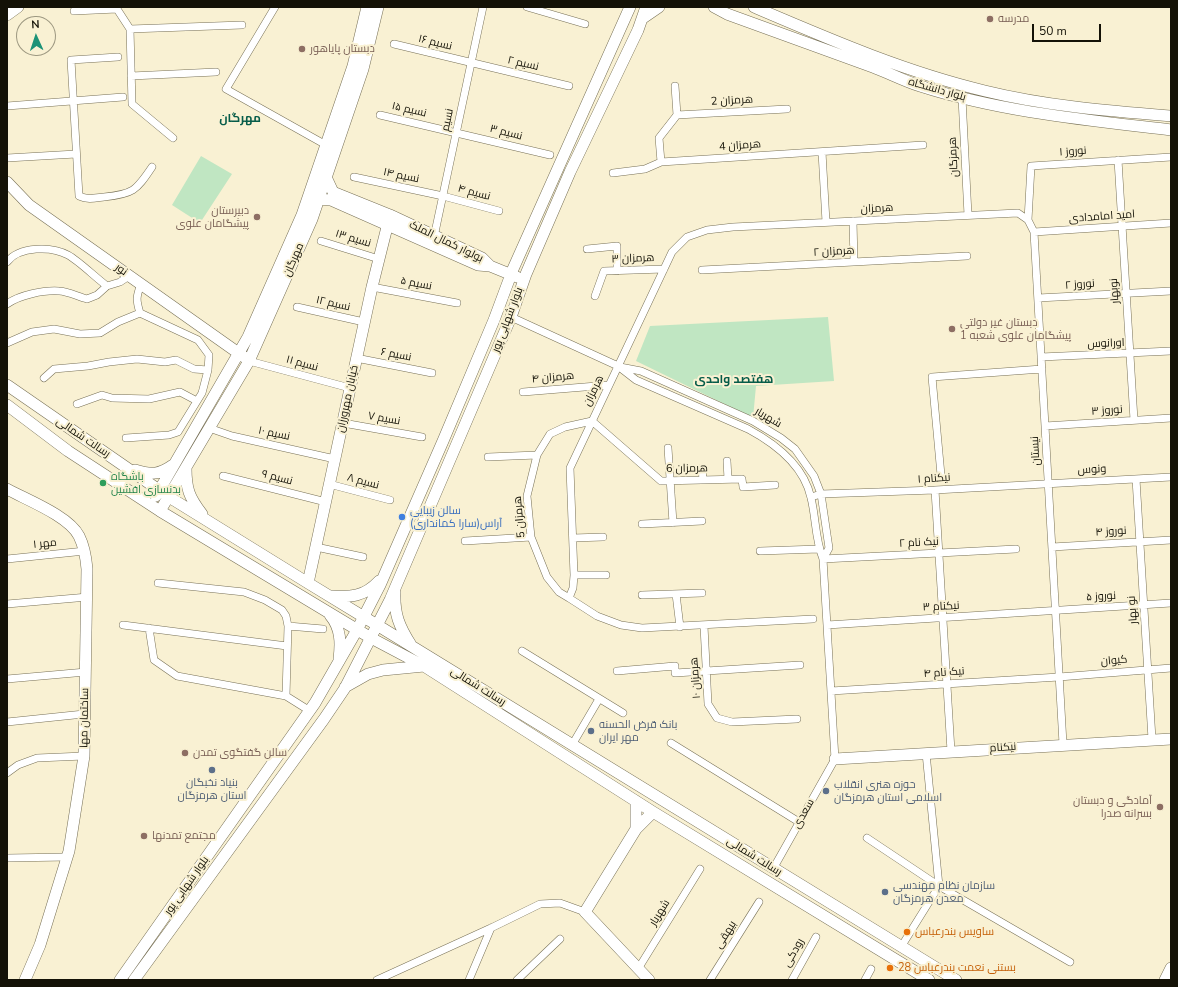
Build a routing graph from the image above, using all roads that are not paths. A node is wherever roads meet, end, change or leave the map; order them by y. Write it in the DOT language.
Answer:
graph roads {
  1 [pos="18,7"];
  2 [pos="275,7"];
  3 [pos="483,7"];
  4 [pos="527,7"];
  5 [pos="660,7"];
  6 [pos="714,7"];
  7 [pos="754,7"];
  8 [pos="117,8"];
  9 [pos="629,8"];
  10 [pos="74,10"];
  11 [pos="372,10"];
  12 [pos="644,12"];
  13 [pos="7,15"];
  14 [pos="584,24"];
  15 [pos="242,25"];
  16 [pos="130,29"];
  17 [pos="394,44"];
  18 [pos="118,57"];
  19 [pos="471,63"];
  20 [pos="216,72"];
  21 [pos="131,76"];
  22 [pos="569,86"];
  23 [pos="675,86"];
  24 [pos="123,97"];
  25 [pos="962,98"];
  26 [pos="73,101"];
  27 [pos="7,106"];
  28 [pos="788,109"];
  29 [pos="380,115"];
  30 [pos="677,115"];
  31 [pos="1171,116"];
  32 [pos="1171,130"];
  33 [pos="456,133"];
  34 [pos="173,138"];
  35 [pos="326,145"];
  36 [pos="923,145"];
  37 [pos="822,152"];
  38 [pos="76,154"];
  39 [pos="550,155"];
  40 [pos="1171,157"];
  41 [pos="7,158"];
  42 [pos="1118,160"];
  43 [pos="661,162"];
  44 [pos="152,167"];
  45 [pos="613,173"];
  46 [pos="326,177"];
  47 [pos="354,177"];
  48 [pos="7,182"];
  49 [pos="443,196"];
  50 [pos="319,199"];
  51 [pos="499,211"];
  52 [pos="968,215"];
  53 [pos="388,220"];
  54 [pos="1028,220"];
  55 [pos="853,221"];
  56 [pos="826,222"];
  57 [pos="1171,223"];
  58 [pos="1122,226"];
  59 [pos="1034,232"];
  60 [pos="434,237"];
  61 [pos="321,241"];
  62 [pos="588,249"];
  63 [pos="967,256"];
  64 [pos="379,259"];
  65 [pos="7,262"];
  66 [pos="854,262"];
  67 [pos="490,266"];
  68 [pos="664,269"];
  69 [pos="702,270"];
  70 [pos="617,271"];
  71 [pos="510,275"];
  72 [pos="129,276"];
  73 [pos="524,279"];
  74 [pos="141,284"];
  75 [pos="107,286"];
  76 [pos="372,287"];
  77 [pos="1171,291"];
  78 [pos="1126,293"];
  79 [pos="595,296"];
  80 [pos="1038,298"];
  81 [pos="457,303"];
  82 [pos="7,304"];
  83 [pos="297,308"];
  84 [pos="497,312"];
  85 [pos="140,313"];
  86 [pos="511,317"];
  87 [pos="364,322"];
  88 [pos="7,344"];
  89 [pos="1171,351"];
  90 [pos="238,353"];
  91 [pos="1130,354"];
  92 [pos="1041,357"];
  93 [pos="356,358"];
  94 [pos="249,361"];
  95 [pos="618,366"];
  96 [pos="208,370"];
  97 [pos="1042,370"];
  98 [pos="432,373"];
  99 [pos="44,378"];
  100 [pos="7,385"];
  101 [pos="609,385"];
  102 [pos="350,388"];
  103 [pos="523,392"];
  104 [pos="197,401"];
  105 [pos="77,404"];
  106 [pos="7,405"];
  107 [pos="1171,418"];
  108 [pos="1134,420"];
  109 [pos="592,421"];
  110 [pos="342,423"];
  111 [pos="1045,426"];
  112 [pos="209,428"];
  113 [pos="422,437"];
  114 [pos="126,438"];
  115 [pos="668,448"];
  116 [pos="537,455"];
  117 [pos="488,457"];
  118 [pos="335,459"];
  119 [pos="727,461"];
  120 [pos="180,465"];
  121 [pos="127,468"];
  122 [pos="702,468"];
  123 [pos="941,475"];
  124 [pos="223,476"];
  125 [pos="1171,477"];
  126 [pos="728,479"];
  127 [pos="1136,479"];
  128 [pos="703,480"];
  129 [pos="670,481"];
  130 [pos="1048,483"];
  131 [pos="329,484"];
  132 [pos="775,485"];
  133 [pos="7,489"];
  134 [pos="936,490"];
  135 [pos="164,493"];
  136 [pos="821,494"];
  137 [pos="811,497"];
  138 [pos="390,500"];
  139 [pos="326,502"];
  140 [pos="150,504"];
  141 [pos="160,511"];
  142 [pos="206,520"];
  143 [pos="702,521"];
  144 [pos="673,523"];
  145 [pos="642,524"];
  146 [pos="531,536"];
  147 [pos="603,537"];
  148 [pos="573,538"];
  149 [pos="1171,540"];
  150 [pos="465,541"];
  151 [pos="1140,541"];
  152 [pos="316,547"];
  153 [pos="1052,547"];
  154 [pos="819,549"];
  155 [pos="1016,549"];
  156 [pos="85,551"];
  157 [pos="760,551"];
  158 [pos="939,554"];
  159 [pos="363,558"];
  160 [pos="7,559"];
  161 [pos="823,559"];
  162 [pos="384,574"];
  163 [pos="574,575"];
  164 [pos="606,575"];
  165 [pos="158,583"];
  166 [pos="308,583"];
  167 [pos="395,587"];
  168 [pos="702,593"];
  169 [pos="676,594"];
  170 [pos="642,595"];
  171 [pos="329,596"];
  172 [pos="88,597"];
  173 [pos="569,598"];
  174 [pos="7,604"];
  175 [pos="1171,604"];
  176 [pos="1144,606"];
  177 [pos="325,611"];
  178 [pos="1056,611"];
  179 [pos="364,616"];
  180 [pos="943,618"];
  181 [pos="813,619"];
  182 [pos="123,625"];
  183 [pos="377,625"];
  184 [pos="827,625"];
  185 [pos="288,626"];
  186 [pos="704,626"];
  187 [pos="680,627"];
  188 [pos="149,628"];
  189 [pos="323,628"];
  190 [pos="357,630"];
  191 [pos="371,638"];
  192 [pos="288,646"];
  193 [pos="413,647"];
  194 [pos="522,651"];
  195 [pos="339,662"];
  196 [pos="800,664"];
  197 [pos="424,666"];
  198 [pos="1171,668"];
  199 [pos="1149,670"];
  200 [pos="616,671"];
  201 [pos="706,671"];
  202 [pos="86,672"];
  203 [pos="1059,677"];
  204 [pos="7,679"];
  205 [pos="947,684"];
  206 [pos="345,688"];
  207 [pos="831,691"];
  208 [pos="286,696"];
  209 [pos="599,699"];
  210 [pos="310,711"];
  211 [pos="623,713"];
  212 [pos="84,714"];
  213 [pos="797,719"];
  214 [pos="7,722"];
  215 [pos="1152,739"];
  216 [pos="1171,739"];
  217 [pos="671,743"];
  218 [pos="1063,744"];
  219 [pos="572,745"];
  220 [pos="951,751"];
  221 [pos="926,753"];
  222 [pos="84,756"];
  223 [pos="564,756"];
  224 [pos="835,759"];
  225 [pos="7,773"];
  226 [pos="636,801"];
  227 [pos="653,812"];
  228 [pos="799,822"];
  229 [pos="636,829"];
  230 [pos="867,838"];
  231 [pos="67,857"];
  232 [pos="7,858"];
  233 [pos="700,869"];
  234 [pos="773,869"];
  235 [pos="939,886"];
  236 [pos="759,902"];
  237 [pos="585,912"];
  238 [pos="491,928"];
  239 [pos="816,937"];
  240 [pos="560,939"];
  241 [pos="901,947"];
  242 [pos="1070,962"];
  243 [pos="1171,968"];
  244 [pos="638,969"];
  245 [pos="871,969"];
  246 [pos="25,980"];
  247 [pos="120,980"];
  248 [pos="134,980"];
  249 [pos="377,980"];
  250 [pos="469,980"];
  251 [pos="517,980"];
  252 [pos="649,980"];
  253 [pos="710,980"];
  254 [pos="792,980"];
  255 [pos="865,980"];
  256 [pos="929,980"];
  257 [pos="956,980"];
  258 [pos="1165,980"];
  1 -- 13 [label="main road"];
  2 -- 35 [label="street"];
  3 -- 19 [label="street, نسیم"];
  4 -- 14 [label="street"];
  5 -- 12 [label="main road"];
  6 -- 25 [label="main road, بلوار دانشگاه"];
  7 -- 31 [label="main road, بلوار دانشگاه"];
  8 -- 10 [label="street"];
  8 -- 16 [label="street"];
  9 -- 71 [label="main road, بلوار شهابی پور"];
  11 -- 35 [label="main road, مهرگان"];
  11 -- 46 [label="main road, مهرگان"];
  12 -- 73 [label="main road, بلوار شهابی پور"];
  15 -- 16 [label="street"];
  16 -- 21 [label="street"];
  17 -- 19 [label="street, نسیم ۱۶"];
  18 -- 26 [label="street"];
  19 -- 22 [label="street, نسیم ۲"];
  19 -- 33 [label="street, نسیم"];
  20 -- 21 [label="street"];
  21 -- 34 [label="street"];
  23 -- 30 [label="street"];
  24 -- 26 [label="street"];
  25 -- 32 [label="main road, بلوار دانشگاه"];
  25 -- 52 [label="street, هرمزگان"];
  26 -- 27 [label="street"];
  26 -- 38 [label="street"];
  28 -- 30 [label="street, هرمزان 2"];
  29 -- 33 [label="street, نسیم ۱۵"];
  30 -- 43 [label="street"];
  33 -- 39 [label="street, نسیم ۳"];
  33 -- 49 [label="street, نسیم"];
  35 -- 90 [label="main road, مهرگان"];
  36 -- 37 [label="street, هرمزان 4"];
  37 -- 43 [label="street, هرمزان 4"];
  37 -- 56 [label="street"];
  38 -- 41 [label="street"];
  38 -- 44 [label="street"];
  40 -- 42 [label="street, نوروز ۱"];
  42 -- 54 [label="street, نوروز ۱"];
  42 -- 58 [label="street, نوبهار"];
  43 -- 45 [label="street, هرمزان 4"];
  46 -- 50 [label="main road, مهرگان"];
  46 -- 53 [label="main road, بولوار کمال الملک"];
  47 -- 49 [label="street, نسیم ۱۴"];
  48 -- 72 [label="main road, نور"];
  49 -- 51 [label="street, نسیم ۴"];
  49 -- 60 [label="street, نسیم"];
  50 -- 53 [label="main road, بولوار کمال الملک"];
  50 -- 94 [label="main road, مهرگان"];
  52 -- 54 [label="street"];
  52 -- 55 [label="street, هرمزان"];
  53 -- 60 [label="main road, بولوار کمال الملک"];
  53 -- 64 [label="main road, خیابان مهرورزان"];
  53 -- 67 [label="main road, بولوار کمال الملک"];
  54 -- 59 [label="street, نیستان"];
  55 -- 56 [label="street, هرمزان"];
  55 -- 66 [label="street"];
  56 -- 68 [label="street, هرمزان"];
  57 -- 58 [label="street, امید امامدادی"];
  58 -- 59 [label="street, امید امامدادی"];
  58 -- 78 [label="street, نوبهار"];
  59 -- 80 [label="street, نیستان"];
  60 -- 67 [label="main road, بولوار کمال الملک"];
  61 -- 64 [label="street, نسیم ۱۳"];
  62 -- 70 [label="street"];
  63 -- 66 [label="street, هرمزان ۲"];
  64 -- 76 [label="main road, خیابان مهرورزان"];
  65 -- 75 [label="street"];
  66 -- 69 [label="street, هرمزان ۲"];
  67 -- 71 [label="main road"];
  68 -- 70 [label="street, هرمزان ۳"];
  68 -- 95 [label="street, هرمزان"];
  70 -- 79 [label="street, هرمزان ۳"];
  71 -- 73 [label="main road"];
  71 -- 84 [label="main road, بلوار شهابی پور"];
  72 -- 74 [label="main road, نور"];
  72 -- 75 [label="street"];
  73 -- 86 [label="main road, بلوار شهابی پور"];
  74 -- 85 [label="street"];
  74 -- 90 [label="main road, نور"];
  75 -- 82 [label="street"];
  76 -- 81 [label="street, نسیم ۵"];
  76 -- 87 [label="main road, خیابان مهرورزان"];
  77 -- 78 [label="street, نوروز ۲"];
  78 -- 80 [label="street, نوروز ۲"];
  78 -- 91 [label="street, نوبهار"];
  80 -- 92 [label="street, نیستان"];
  83 -- 87 [label="street, نسیم ۱۲"];
  84 -- 86 [label="main road"];
  84 -- 162 [label="main road, بلوار شهابی پور"];
  85 -- 88 [label="street"];
  85 -- 96 [label="street"];
  86 -- 95 [label="street, شهریار"];
  86 -- 167 [label="main road, بلوار شهابی پور"];
  87 -- 93 [label="main road, خیابان مهرورزان"];
  89 -- 91 [label="street, اورانوس"];
  90 -- 94 [label="main road, نور"];
  90 -- 120 [label="main road, مهرگان"];
  91 -- 92 [label="street, اورانوس"];
  91 -- 108 [label="street, نوبهار"];
  92 -- 97 [label="street, نیستان"];
  93 -- 98 [label="street, نسیم ۶"];
  93 -- 102 [label="main road, خیابان مهرورزان"];
  94 -- 102 [label="street, نسیم ۱۱"];
  94 -- 112 [label="main road, مهرگان"];
  95 -- 101 [label="street, هرمزان"];
  95 -- 136 [label="street, شهریار"];
  95 -- 137 [label="street, شهریار"];
  96 -- 99 [label="street"];
  96 -- 104 [label="street"];
  97 -- 111 [label="street, نیستان"];
  97 -- 123 [label="street"];
  100 -- 121 [label="main road, رسالت شمالی"];
  101 -- 103 [label="street, هرمزان ۴"];
  101 -- 109 [label="street, هرمزان"];
  102 -- 110 [label="main road, خیابان مهرورزان"];
  104 -- 105 [label="street"];
  104 -- 114 [label="street"];
  106 -- 140 [label="main road, رسالت شمالی"];
  107 -- 108 [label="street, نوروز ۳"];
  108 -- 111 [label="street, نوروز ۳"];
  109 -- 116 [label="street, هرمزان 5"];
  109 -- 129 [label="street, هرمزان 6"];
  109 -- 148 [label="street, هرمزان"];
  110 -- 113 [label="street, نسیم ۷"];
  110 -- 118 [label="main road, خیابان مهرورزان"];
  111 -- 130 [label="street, نیستان"];
  112 -- 118 [label="street, نسیم ۱۰"];
  112 -- 120 [label="main road, مهرگان"];
  115 -- 129 [label="street"];
  116 -- 117 [label="street"];
  116 -- 146 [label="street, هرمزان 5"];
  118 -- 131 [label="main road, خیابان مهرورزان"];
  119 -- 126 [label="street"];
  120 -- 121 [label="main road"];
  120 -- 135 [label="main road, مهرگان"];
  120 -- 142 [label="main road"];
  121 -- 135 [label="main road, رسالت شمالی"];
  122 -- 128 [label="street"];
  124 -- 139 [label="street, نسیم ۹"];
  125 -- 127 [label="street"];
  126 -- 128 [label="street, هرمزان 6"];
  126 -- 132 [label="street, هرمزان 6"];
  127 -- 130 [label="street, ونوس"];
  127 -- 151 [label="street, نو بهار"];
  128 -- 129 [label="street, هرمزان 6"];
  129 -- 144 [label="street"];
  130 -- 134 [label="street, نیکنام ۱"];
  130 -- 153 [label="street, نیستان"];
  131 -- 138 [label="street, نسیم ۸"];
  131 -- 139 [label="main road, خیابان مهرورزان"];
  133 -- 156 [label="main road, ساختمان مها"];
  134 -- 136 [label="street, نیکنام ۱"];
  134 -- 158 [label="street"];
  135 -- 140 [label="main road"];
  135 -- 141 [label="main road"];
  135 -- 142 [label="main road, رسالت شمالی"];
  136 -- 137 [label="street, نیکنام ۱"];
  136 -- 161 [label="street, شهریار"];
  137 -- 154 [label="street, شهریار"];
  139 -- 152 [label="main road, خیابان مهرورزان"];
  140 -- 141 [label="main road, رسالت شمالی"];
  141 -- 177 [label="main road, رسالت شمالی"];
  142 -- 166 [label="main road, رسالت شمالی"];
  143 -- 144 [label="street"];
  144 -- 145 [label="street"];
  146 -- 150 [label="street"];
  146 -- 173 [label="street, هرمزان 5"];
  147 -- 148 [label="street"];
  148 -- 163 [label="street, هرمزان"];
  149 -- 151 [label="street, نوروز ۴"];
  151 -- 153 [label="street, نوروز ۴"];
  151 -- 176 [label="street, نو بهار"];
  152 -- 159 [label="street"];
  152 -- 166 [label="main road, خیابان مهرورزان"];
  153 -- 178 [label="street, نیستان"];
  154 -- 157 [label="street"];
  154 -- 161 [label="street, شهریار"];
  155 -- 158 [label="street, نیک نام ۲"];
  156 -- 160 [label="street, مهر ۱"];
  156 -- 172 [label="main road, ساختمان مها"];
  158 -- 161 [label="street, نیک نام ۲"];
  158 -- 180 [label="street"];
  161 -- 184 [label="street, شهریار"];
  162 -- 171 [label="main road"];
  162 -- 179 [label="main road, بلوار شهابی پور"];
  163 -- 164 [label="street"];
  163 -- 173 [label="street, هرمزان"];
  165 -- 185 [label="street"];
  166 -- 171 [label="main road, رسالت شمالی"];
  167 -- 183 [label="main road, بلوار شهابی پور"];
  167 -- 193 [label="main road"];
  168 -- 169 [label="street"];
  169 -- 170 [label="street"];
  169 -- 187 [label="street"];
  171 -- 179 [label="main road, رسالت شمالی"];
  172 -- 174 [label="street"];
  172 -- 202 [label="main road, ساختمان مها"];
  173 -- 187 [label="street"];
  175 -- 176 [label="street, نوروز ۵"];
  176 -- 178 [label="street, نوروز ۵"];
  176 -- 199 [label="street, نو بهار"];
  177 -- 190 [label="main road, رسالت شمالی"];
  177 -- 195 [label="main road"];
  178 -- 180 [label="street, نیکنام ۳"];
  178 -- 203 [label="street, نیستان"];
  179 -- 183 [label="main road, رسالت شمالی"];
  179 -- 190 [label="main road, بلوار شهابی پور"];
  180 -- 184 [label="street, نیکنام ۳"];
  180 -- 205 [label="street"];
  181 -- 186 [label="street"];
  182 -- 188 [label="street"];
  183 -- 191 [label="main road, بلوار شهابی پور"];
  183 -- 193 [label="main road, رسالت شمالی"];
  184 -- 207 [label="street, شهریار"];
  185 -- 189 [label="street"];
  185 -- 192 [label="street"];
  186 -- 187 [label="street"];
  186 -- 201 [label="street, هرمزان ۱۰"];
  188 -- 192 [label="street"];
  188 -- 208 [label="street"];
  190 -- 191 [label="main road, رسالت شمالی"];
  190 -- 195 [label="main road, بلوار شهابی پور"];
  191 -- 197 [label="main road, رسالت شمالی"];
  191 -- 206 [label="main road, بلوار شهابی پور"];
  192 -- 208 [label="street"];
  193 -- 219 [label="main road, رسالت شمالی"];
  194 -- 209 [label="street"];
  195 -- 210 [label="main road, بلوار شهابی پور"];
  196 -- 201 [label="street"];
  197 -- 206 [label="main road"];
  197 -- 223 [label="main road, رسالت شمالی"];
  198 -- 199 [label="street, کیوان"];
  199 -- 203 [label="street, کیوان"];
  199 -- 215 [label="street, نو بهار"];
  200 -- 201 [label="street"];
  201 -- 213 [label="street, هرمزان ۱۰"];
  202 -- 204 [label="street"];
  202 -- 212 [label="main road, ساختمان مها"];
  203 -- 205 [label="street, نیک نام ۴"];
  203 -- 218 [label="street, نیستان"];
  205 -- 207 [label="street, نیک نام ۴"];
  205 -- 220 [label="street"];
  206 -- 248 [label="main road, بلوار شهابی پور"];
  207 -- 224 [label="street, شهریار"];
  208 -- 210 [label="street"];
  209 -- 211 [label="street"];
  209 -- 219 [label="street"];
  210 -- 247 [label="main road, بلوار شهابی پور"];
  212 -- 214 [label="street"];
  212 -- 222 [label="main road, ساختمان مها"];
  215 -- 216 [label="main road, نیکنام"];
  215 -- 218 [label="main road, نیکنام"];
  217 -- 228 [label="street"];
  218 -- 220 [label="main road, نیکنام"];
  219 -- 223 [label="main road"];
  219 -- 234 [label="main road, رسالت شمالی"];
  220 -- 221 [label="main road, نیکنام"];
  221 -- 224 [label="main road, نیکنام"];
  221 -- 235 [label="street"];
  222 -- 225 [label="street"];
  222 -- 231 [label="main road, ساختمان مها"];
  223 -- 226 [label="main road, رسالت شمالی"];
  224 -- 228 [label="street, سعدی"];
  226 -- 227 [label="main road, رسالت شمالی"];
  226 -- 229 [label="main road"];
  227 -- 229 [label="main road"];
  227 -- 256 [label="main road, رسالت شمالی"];
  228 -- 234 [label="street, سعدی"];
  229 -- 237 [label="main road"];
  230 -- 235 [label="street"];
  231 -- 232 [label="street"];
  231 -- 246 [label="main road, ساختمان مها"];
  233 -- 244 [label="street, شهریار"];
  234 -- 241 [label="main road, رسالت شمالی"];
  235 -- 241 [label="street"];
  235 -- 242 [label="street"];
  236 -- 253 [label="street, بیهقی"];
  237 -- 238 [label="street"];
  237 -- 244 [label="main road"];
  238 -- 249 [label="street"];
  238 -- 250 [label="street"];
  239 -- 254 [label="street, رودکی"];
  240 -- 251 [label="street"];
  241 -- 257 [label="main road, رسالت شمالی"];
  243 -- 258 [label="main road"];
  244 -- 252 [label="main road"];
  245 -- 255 [label="street"];
}
